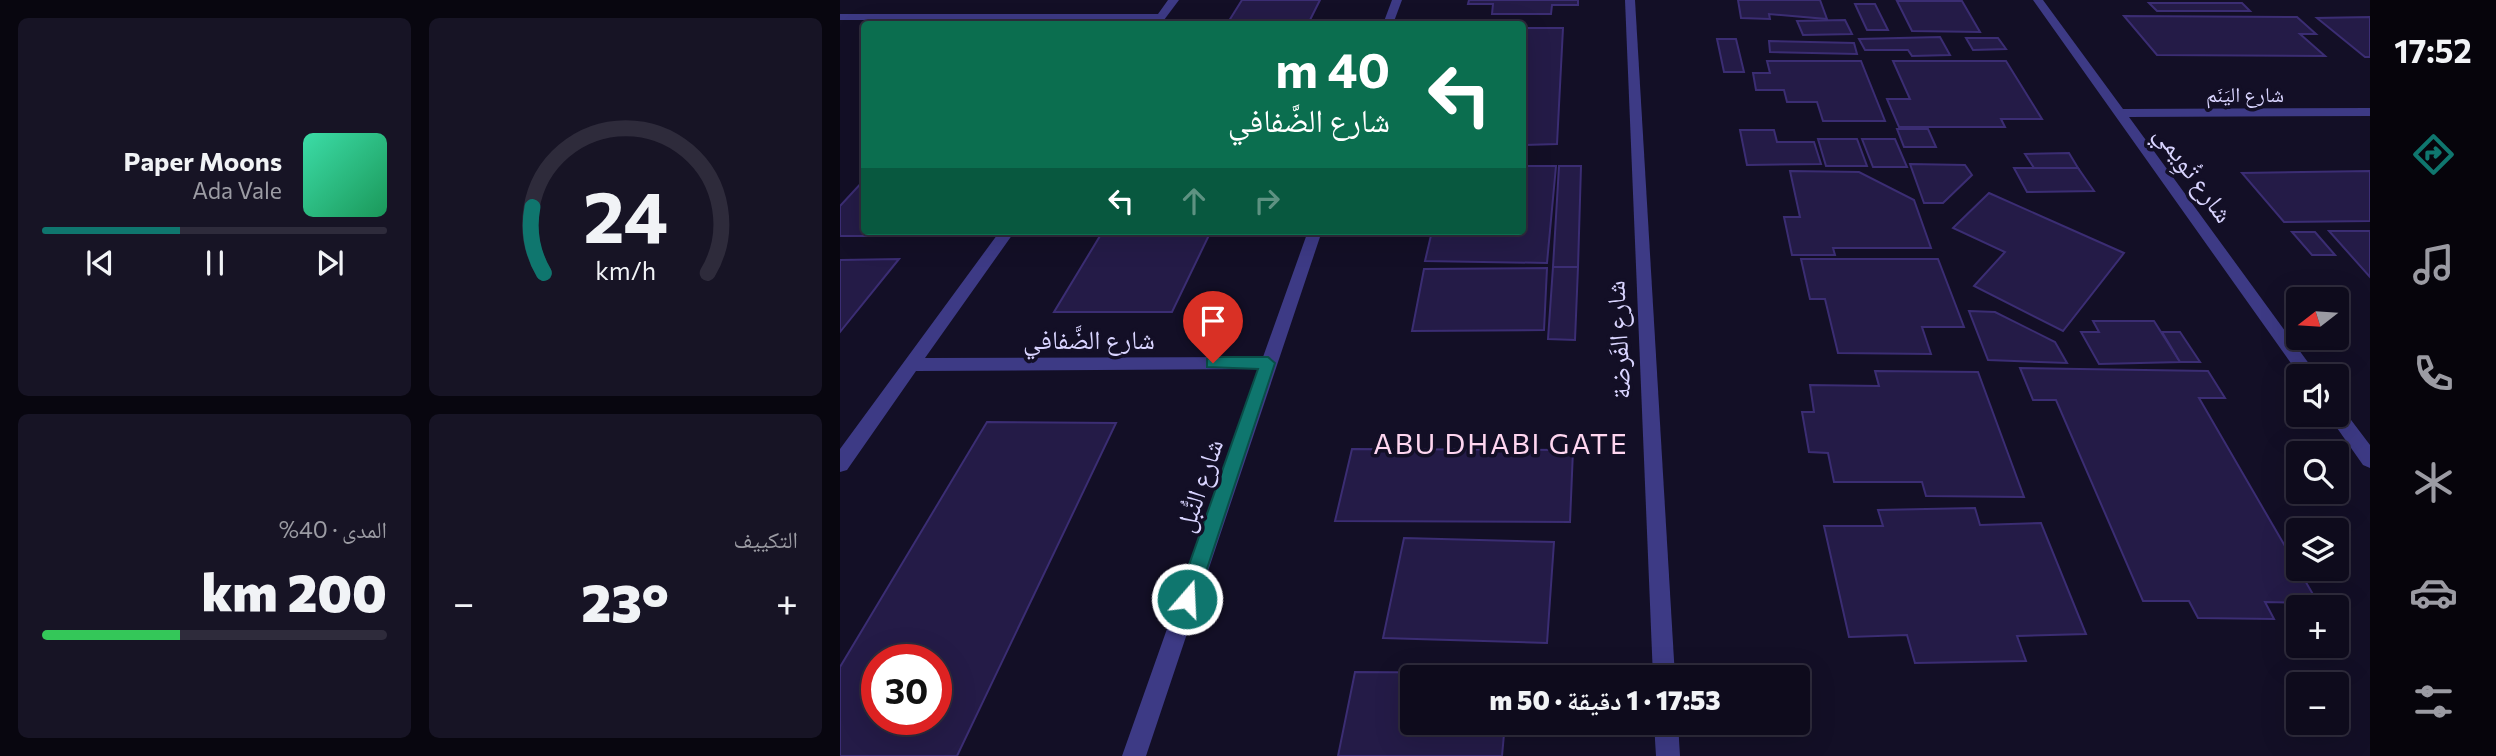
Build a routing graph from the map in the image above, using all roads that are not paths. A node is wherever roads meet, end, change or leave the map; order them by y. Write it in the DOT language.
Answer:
graph roads {
  1 [pos="1174,0"];
  2 [pos="1397,0"];
  3 [pos="1630,0"];
  4 [pos="2038,0"];
  5 [pos="840,17"];
  6 [pos="1159,20"];
  7 [pos="1389,21"];
  8 [pos="2370,112"];
  9 [pos="2119,113"];
  10 [pos="1005,235"];
  11 [pos="1314,235"];
  12 [pos="1268,363"];
  13 [pos="2300,364"];
  14 [pos="911,365"];
  15 [pos="2346,427"];
  16 [pos="2370,460"];
  17 [pos="840,464"];
  18 [pos="1663,665"];
  19 [pos="1667,735"];
  20 [pos="1134,756"];
  21 [pos="1668,756"];
  1 -- 6 [label="street"];
  2 -- 7 [label="street"];
  3 -- 18 [label="street, شارع الفَرضة"];
  4 -- 9 [label="street, شارع تُوِيمي"];
  5 -- 6 [label="street"];
  8 -- 9 [label="street, شارع اليَنَم"];
  9 -- 13 [label="street, شارع تُوِيمي"];
  10 -- 14 [label="street"];
  11 -- 12 [label="street, شارع النُّبل"];
  12 -- 14 [label="street, شارع الضَّفافي"];
  12 -- 20 [label="street, شارع النُّبل"];
  14 -- 17 [label="street"];
  15 -- 16 [label="street"];
  19 -- 21 [label="street"];
}
